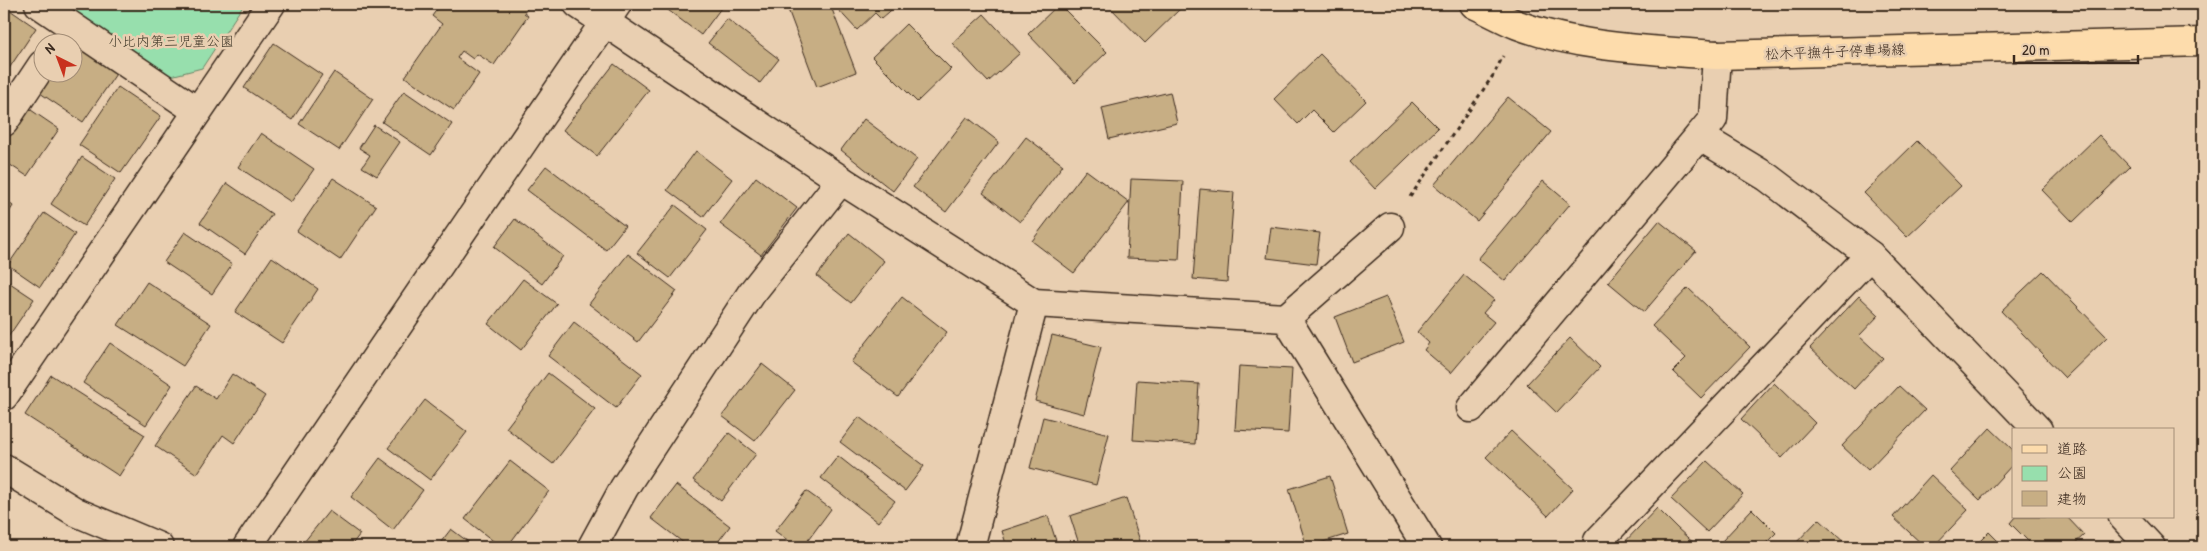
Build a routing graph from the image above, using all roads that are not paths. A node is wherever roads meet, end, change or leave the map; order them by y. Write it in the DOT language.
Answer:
graph roads {
  1 [pos="39,4"];
  2 [pos="271,4"];
  3 [pos="578,4"];
  4 [pos="1474,4"];
  5 [pos="611,13"];
  6 [pos="62,32"];
  7 [pos="2203,42"];
  8 [pos="82,44"];
  9 [pos="1718,55"];
  10 [pos="32,80"];
  11 [pos="197,111"];
  12 [pos="4,122"];
  13 [pos="1699,136"];
  14 [pos="841,180"];
  15 [pos="1390,227"];
  16 [pos="1870,255"];
  17 [pos="1034,303"];
  18 [pos="1286,318"];
  19 [pos="4,396"];
  20 [pos="1471,408"];
  21 [pos="2036,428"];
  22 [pos="4,468"];
  23 [pos="2124,518"];
  24 [pos="1598,542"];
  25 [pos="159,547"];
  26 [pos="247,547"];
  27 [pos="592,547"];
  28 [pos="970,547"];
  29 [pos="1427,547"];
  30 [pos="2151,547"];
  1 -- 6 [label="street"];
  2 -- 11 [label="street"];
  3 -- 5 [label="street"];
  4 -- 9 [label="main road, 松木平撫牛子停車場線"];
  5 -- 14 [label="street"];
  5 -- 26 [label="street"];
  7 -- 9 [label="main road, 松木平撫牛子停車場線"];
  8 -- 11 [label="street"];
  9 -- 13 [label="street"];
  10 -- 12 [label="street"];
  11 -- 19 [label="street"];
  13 -- 16 [label="street"];
  13 -- 20 [label="street"];
  14 -- 17 [label="street"];
  14 -- 27 [label="street"];
  15 -- 18 [label="street"];
  16 -- 21 [label="street"];
  16 -- 24 [label="street"];
  17 -- 18 [label="street"];
  17 -- 28 [label="street"];
  18 -- 29 [label="street"];
  22 -- 25 [label="street"];
  23 -- 30 [label="street"];
}
